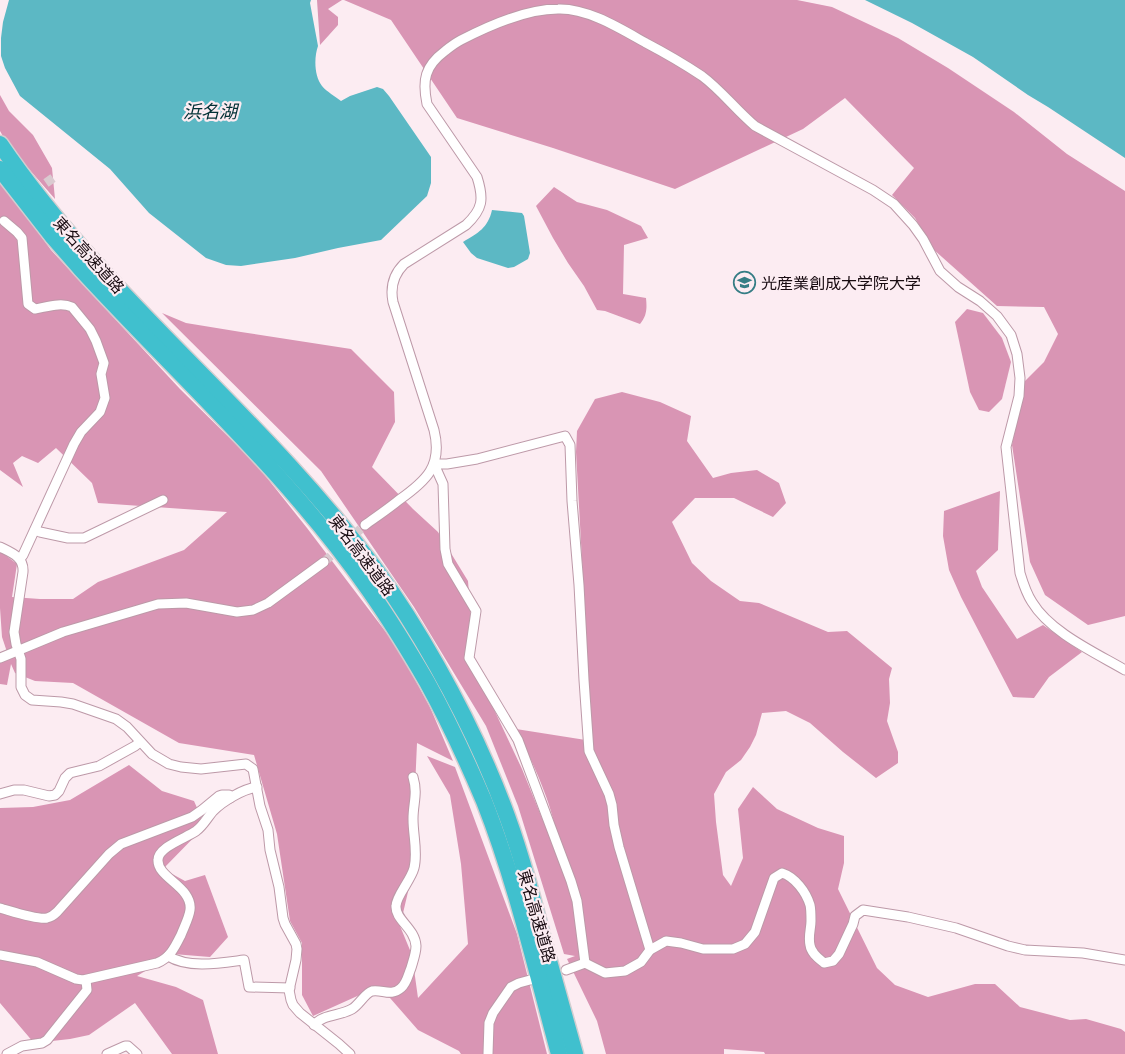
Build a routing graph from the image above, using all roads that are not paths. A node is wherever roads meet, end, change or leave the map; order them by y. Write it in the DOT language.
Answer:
graph roads {
  1 [pos="0,144"];
  2 [pos="0,169"];
  3 [pos="4,221"];
  4 [pos="434,464"];
  5 [pos="163,500"];
  6 [pos="365,525"];
  7 [pos="35,530"];
  8 [pos="0,547"];
  9 [pos="20,559"];
  10 [pos="324,562"];
  11 [pos="18,650"];
  12 [pos="0,652"];
  13 [pos="0,658"];
  14 [pos="1125,670"];
  15 [pos="140,742"];
  16 [pos="413,778"];
  17 [pos="257,787"];
  18 [pos="0,794"];
  19 [pos="230,798"];
  20 [pos="0,908"];
  21 [pos="650,950"];
  22 [pos="0,955"];
  23 [pos="168,956"];
  24 [pos="1125,960"];
  25 [pos="585,963"];
  26 [pos="550,965"];
  27 [pos="566,970"];
  28 [pos="86,980"];
  29 [pos="530,980"];
  30 [pos="290,988"];
  31 [pos="314,1025"];
  32 [pos="7,1054"];
  33 [pos="107,1054"];
  34 [pos="137,1054"];
  35 [pos="350,1054"];
  36 [pos="488,1054"];
  37 [pos="559,1054"];
  38 [pos="575,1054"];
  39 [pos="583,1054"];
  1 -- 26 [label="highway, 東名高速道路"];
  2 -- 37 [label="highway, 東名高速道路"];
  3 -- 7 [label="street"];
  4 -- 6 [label="street"];
  4 -- 14 [label="street"];
  4 -- 21 [label="street"];
  4 -- 25 [label="street"];
  5 -- 7 [label="street"];
  7 -- 9 [label="street"];
  8 -- 9 [label="street"];
  9 -- 11 [label="street"];
  10 -- 11 [label="street"];
  11 -- 12 [label="street"];
  11 -- 13 [label="street"];
  11 -- 15 [label="street"];
  15 -- 17 [label="street"];
  15 -- 18 [label="street"];
  16 -- 31 [label="street"];
  17 -- 19 [label="street"];
  17 -- 30 [label="street"];
  19 -- 20 [label="street"];
  19 -- 23 [label="street"];
  21 -- 24 [label="street"];
  21 -- 25 [label="street"];
  22 -- 28 [label="street"];
  23 -- 28 [label="street"];
  23 -- 30 [label="street"];
  25 -- 27 [label="street"];
  26 -- 38 [label="highway, 東名高速道路"];
  26 -- 39 [label="highway"];
  28 -- 32 [label="street"];
  29 -- 36 [label="street"];
  30 -- 31 [label="street"];
  31 -- 35 [label="street"];
  33 -- 34 [label="street"];
}
